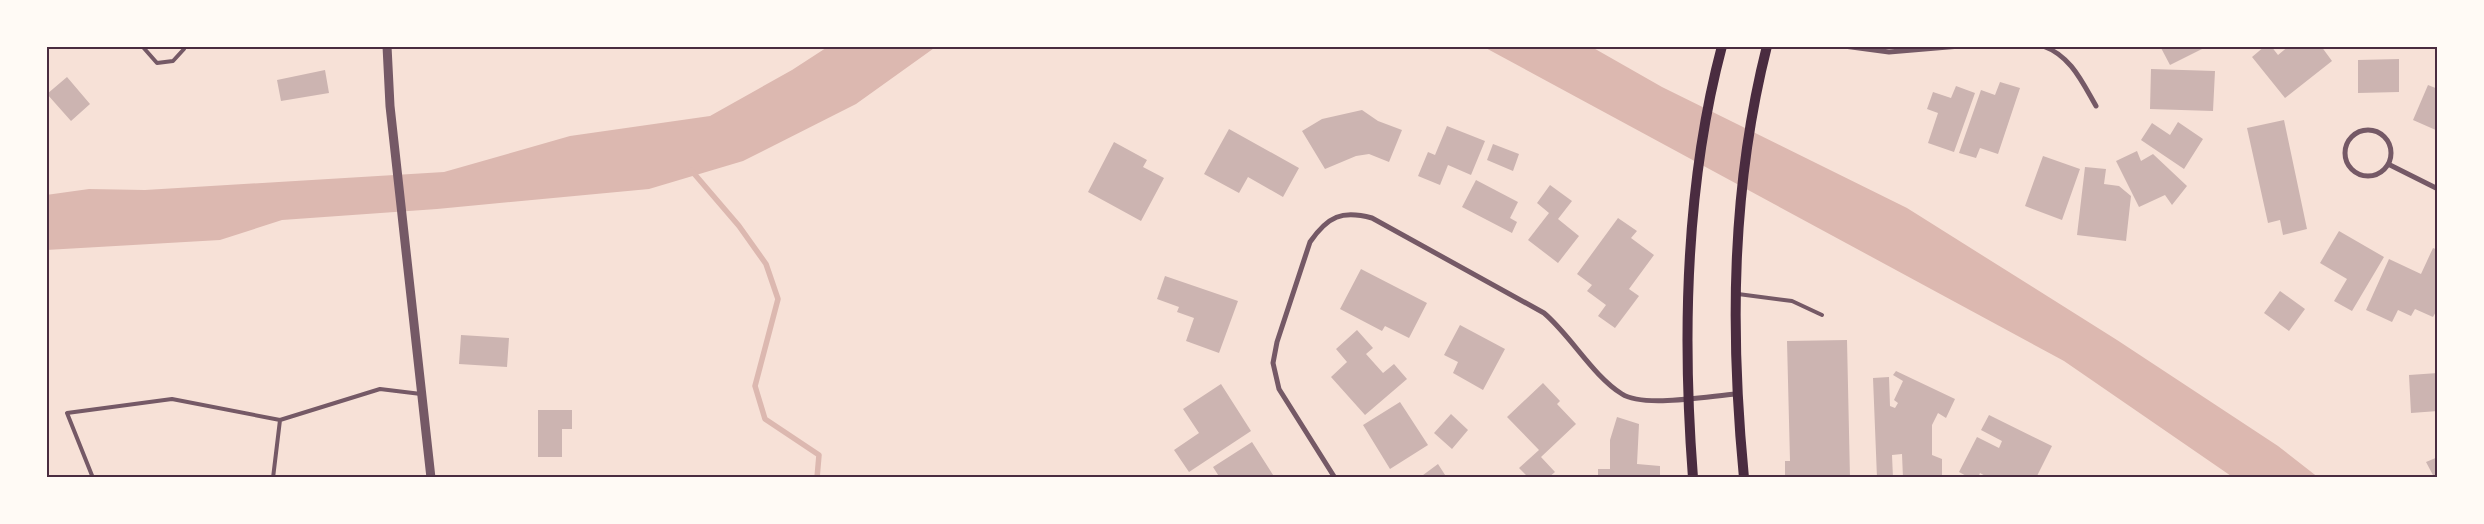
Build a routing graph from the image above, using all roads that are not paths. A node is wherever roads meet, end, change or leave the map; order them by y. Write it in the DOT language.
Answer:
graph roads {
  1 [pos="142,46"];
  2 [pos="184,46"];
  3 [pos="387,46"];
  4 [pos="1722,46"];
  5 [pos="1767,46"];
  6 [pos="1844,46"];
  7 [pos="1960,46"];
  8 [pos="2044,46"];
  9 [pos="2096,106"];
  10 [pos="2388,164"];
  11 [pos="2438,189"];
  12 [pos="1735,294"];
  13 [pos="1822,315"];
  14 [pos="1736,394"];
  15 [pos="423,395"];
  16 [pos="1687,398"];
  17 [pos="280,420"];
  18 [pos="93,478"];
  19 [pos="273,478"];
  20 [pos="431,478"];
  21 [pos="1335,478"];
  22 [pos="1694,478"];
  23 [pos="1744,478"];
  1 -- 2 [label="lane"];
  3 -- 15 [label="street"];
  4 -- 16 [label="main road"];
  5 -- 12 [label="main road"];
  6 -- 7 [label="street"];
  8 -- 9 [label="street"];
  10 -- 10 [label="street"];
  10 -- 11 [label="street"];
  12 -- 13 [label="lane"];
  12 -- 14 [label="main road"];
  14 -- 16 [label="street"];
  14 -- 23 [label="main road"];
  15 -- 17 [label="lane"];
  15 -- 20 [label="street"];
  16 -- 21 [label="street"];
  16 -- 22 [label="main road"];
  17 -- 18 [label="lane"];
  17 -- 19 [label="lane"];
}
